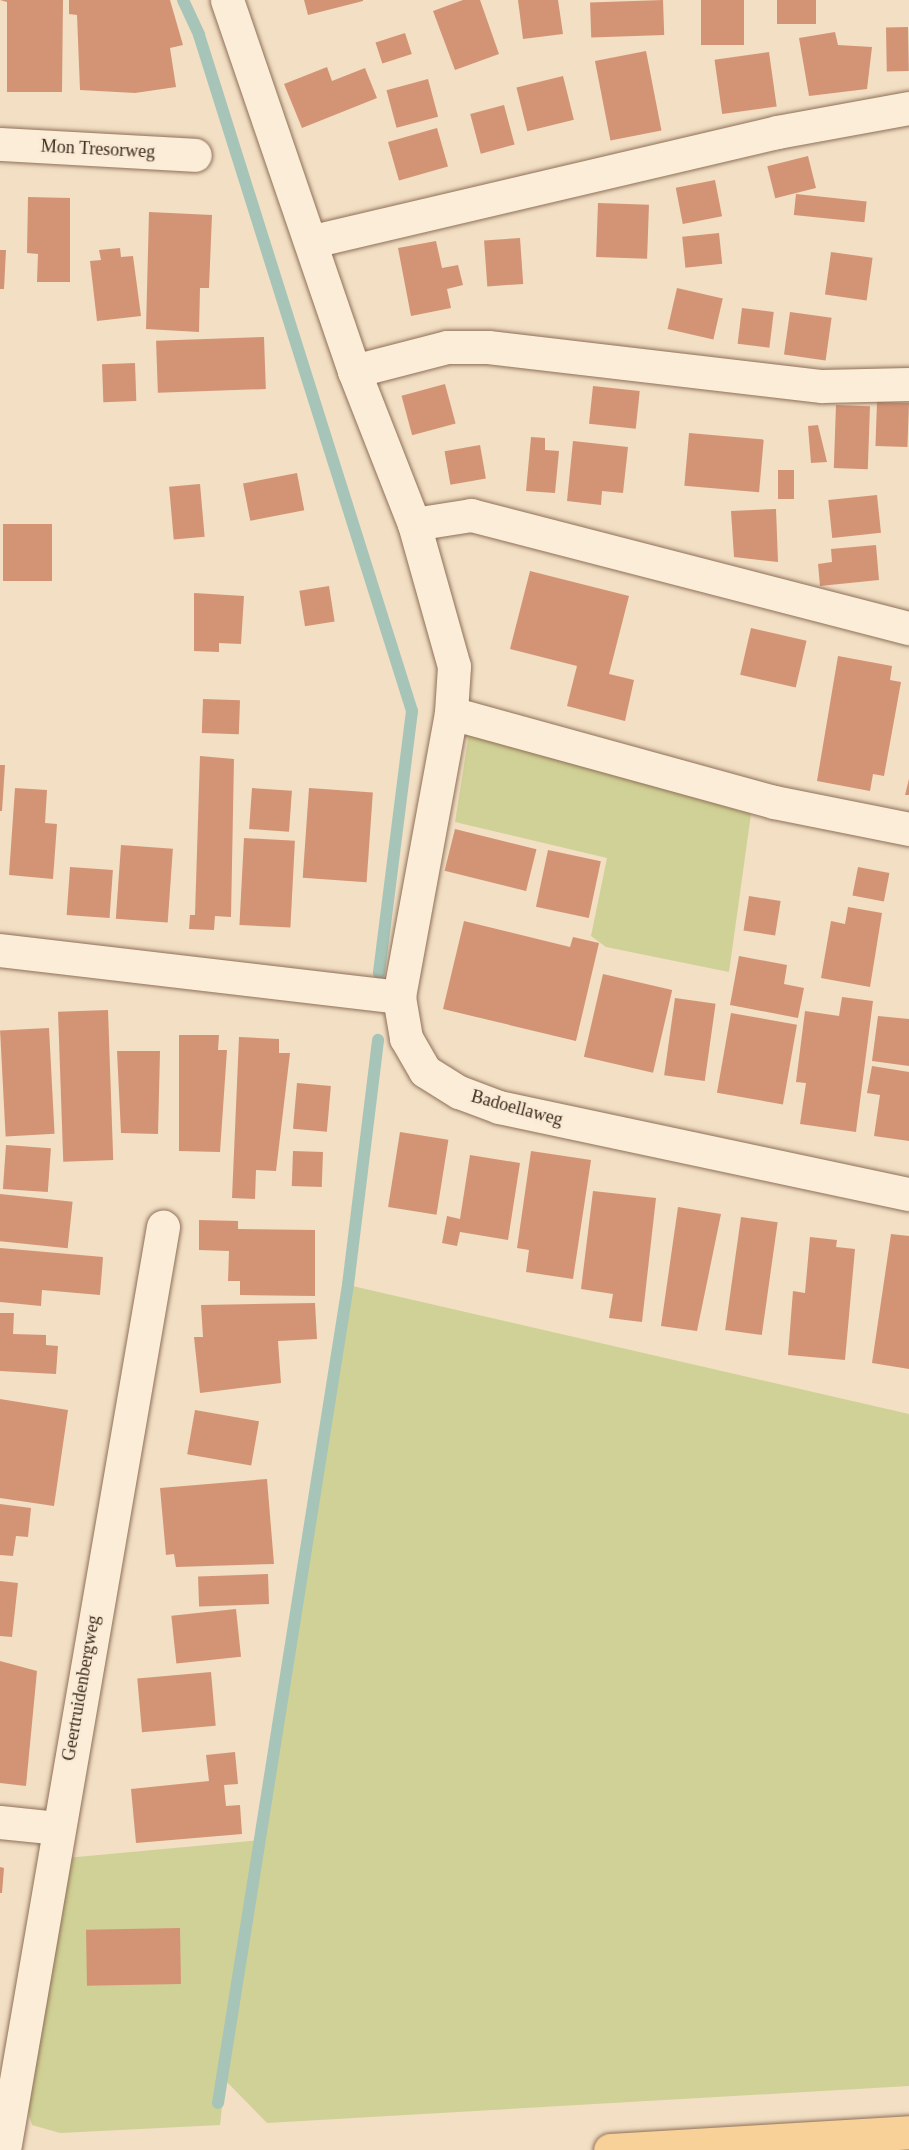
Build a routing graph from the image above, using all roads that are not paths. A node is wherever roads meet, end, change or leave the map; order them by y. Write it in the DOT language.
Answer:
graph roads {
  1 [pos="226,0"];
  2 [pos="909,108"];
  3 [pos="0,144"];
  4 [pos="195,155"];
  5 [pos="313,241"];
  6 [pos="354,371"];
  7 [pos="909,384"];
  8 [pos="414,524"];
  9 [pos="909,628"];
  10 [pos="451,713"];
  11 [pos="909,829"];
  12 [pos="0,950"];
  13 [pos="399,997"];
  14 [pos="909,1194"];
  15 [pos="164,1227"];
  16 [pos="0,1822"];
  17 [pos="57,1827"];
  18 [pos="909,2132"];
  19 [pos="4,2150"];
  20 [pos="610,2150"];
  1 -- 5 [label="street"];
  2 -- 5 [label="street"];
  3 -- 4 [label="street, Mon Tresorweg"];
  5 -- 6 [label="street"];
  6 -- 7 [label="street"];
  6 -- 8 [label="street"];
  8 -- 9 [label="street"];
  8 -- 10 [label="street"];
  10 -- 11 [label="street"];
  10 -- 13 [label="street"];
  12 -- 13 [label="street"];
  13 -- 14 [label="street, Badoellaweg"];
  15 -- 17 [label="street, Geertruidenbergweg"];
  16 -- 17 [label="street"];
  17 -- 19 [label="street, Geertruidenbergweg"];
  18 -- 20 [label="main road"];
}
